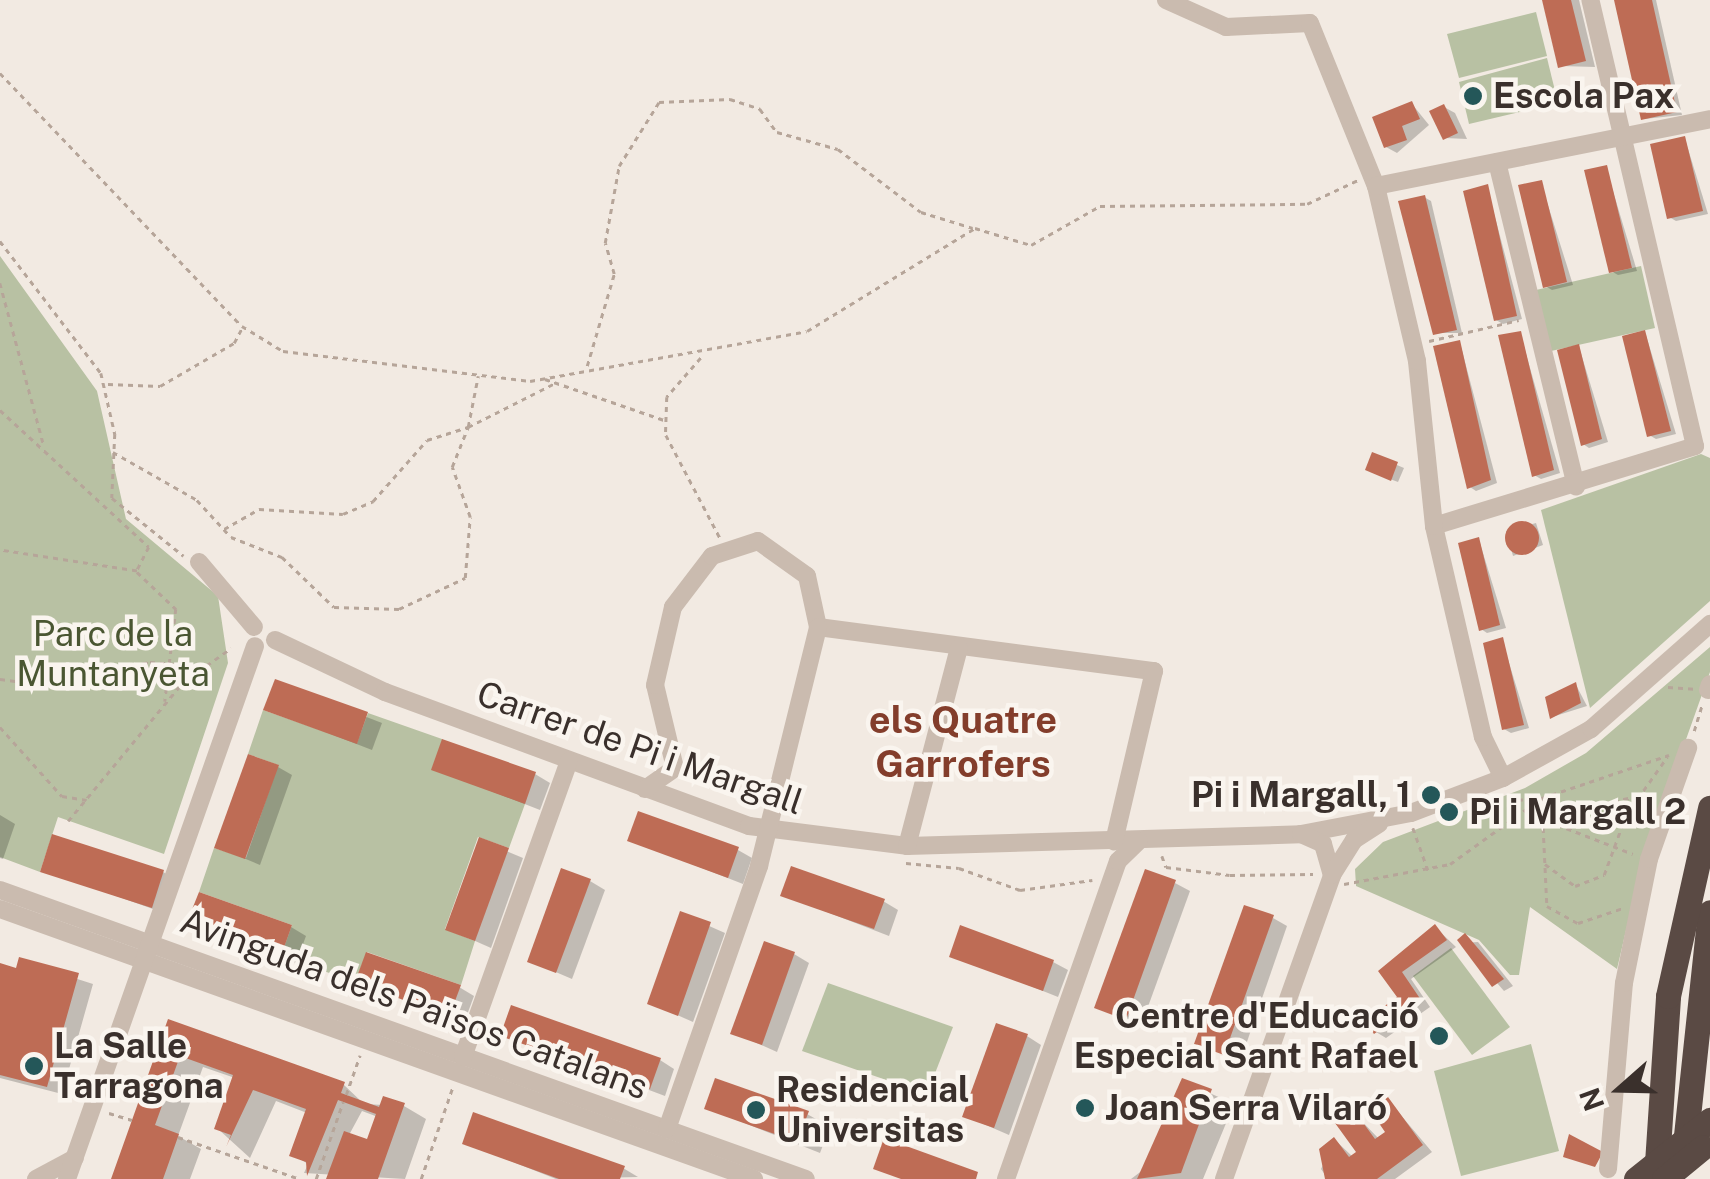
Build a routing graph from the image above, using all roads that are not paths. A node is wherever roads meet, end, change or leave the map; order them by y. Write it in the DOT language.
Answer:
graph roads {
  1 [pos="1166,0"];
  2 [pos="1590,0"];
  3 [pos="1710,119"];
  4 [pos="1622,137"];
  5 [pos="1498,162"];
  6 [pos="1373,179"];
  7 [pos="1576,487"];
  8 [pos="1434,526"];
  9 [pos="199,562"];
  10 [pos="1710,624"];
  11 [pos="818,627"];
  12 [pos="255,636"];
  13 [pos="959,648"];
  14 [pos="1688,748"];
  15 [pos="568,761"];
  16 [pos="1503,778"];
  17 [pos="645,789"];
  18 [pos="1710,808"];
  19 [pos="767,832"];
  20 [pos="1114,841"];
  21 [pos="1139,841"];
  22 [pos="1338,841"];
  23 [pos="906,854"];
  24 [pos="0,890"];
  25 [pos="0,909"];
  26 [pos="1710,912"];
  27 [pos="150,953"];
  28 [pos="460,1065"];
  29 [pos="1710,1120"];
  30 [pos="666,1129"];
  31 [pos="1710,1144"];
  32 [pos="75,1158"];
  33 [pos="1608,1170"];
  34 [pos="36,1179"];
  35 [pos="67,1179"];
  36 [pos="754,1179"];
  37 [pos="806,1179"];
  38 [pos="1006,1179"];
  39 [pos="1224,1179"];
  40 [pos="1636,1179"];
  41 [pos="1656,1179"];
  42 [pos="1664,1179"];
  43 [pos="1683,1179"];
  1 -- 6 [label="street"];
  2 -- 4 [label="street"];
  3 -- 4 [label="street"];
  4 -- 5 [label="street"];
  4 -- 7 [label="street"];
  5 -- 6 [label="street"];
  5 -- 7 [label="street"];
  6 -- 8 [label="street"];
  7 -- 8 [label="street"];
  8 -- 16 [label="street"];
  9 -- 12 [label="street"];
  10 -- 16 [label="street"];
  11 -- 13 [label="street"];
  11 -- 17 [label="street"];
  11 -- 19 [label="street"];
  12 -- 15 [label="street, Carrer de Pi i Margall"];
  12 -- 27 [label="street"];
  13 -- 20 [label="street"];
  13 -- 23 [label="street"];
  14 -- 33 [label="street"];
  15 -- 17 [label="street, Carrer de Pi i Margall"];
  15 -- 28 [label="street"];
  16 -- 22 [label="street"];
  17 -- 19 [label="street, Carrer de Pi i Margall"];
  18 -- 41 [label="highway"];
  19 -- 23 [label="street, Carrer de Pi i Margall"];
  19 -- 30 [label="street"];
  20 -- 21 [label="street, Carrer de Pi i Margall"];
  20 -- 23 [label="street, Carrer de Pi i Margall"];
  21 -- 22 [label="street, Carrer de Pi i Margall"];
  21 -- 38 [label="street"];
  22 -- 39 [label="street"];
  24 -- 27 [label="street, Avinguda dels Països Catalans"];
  25 -- 27 [label="street, Avinguda dels Països Catalans"];
  26 -- 43 [label="highway"];
  27 -- 28 [label="street, Avinguda dels Països Catalans"];
  27 -- 28 [label="street, Avinguda dels Països Catalans"];
  27 -- 32 [label="street"];
  28 -- 30 [label="street, Avinguda dels Països Catalans"];
  28 -- 36 [label="street, Avinguda dels Països Catalans"];
  29 -- 40 [label="highway, bridge"];
  30 -- 37 [label="street, Avinguda dels Països Catalans"];
  31 -- 42 [label="highway, bridge"];
  31 -- 43 [label="highway"];
  32 -- 34 [label="street"];
  32 -- 35 [label="street"];
}
